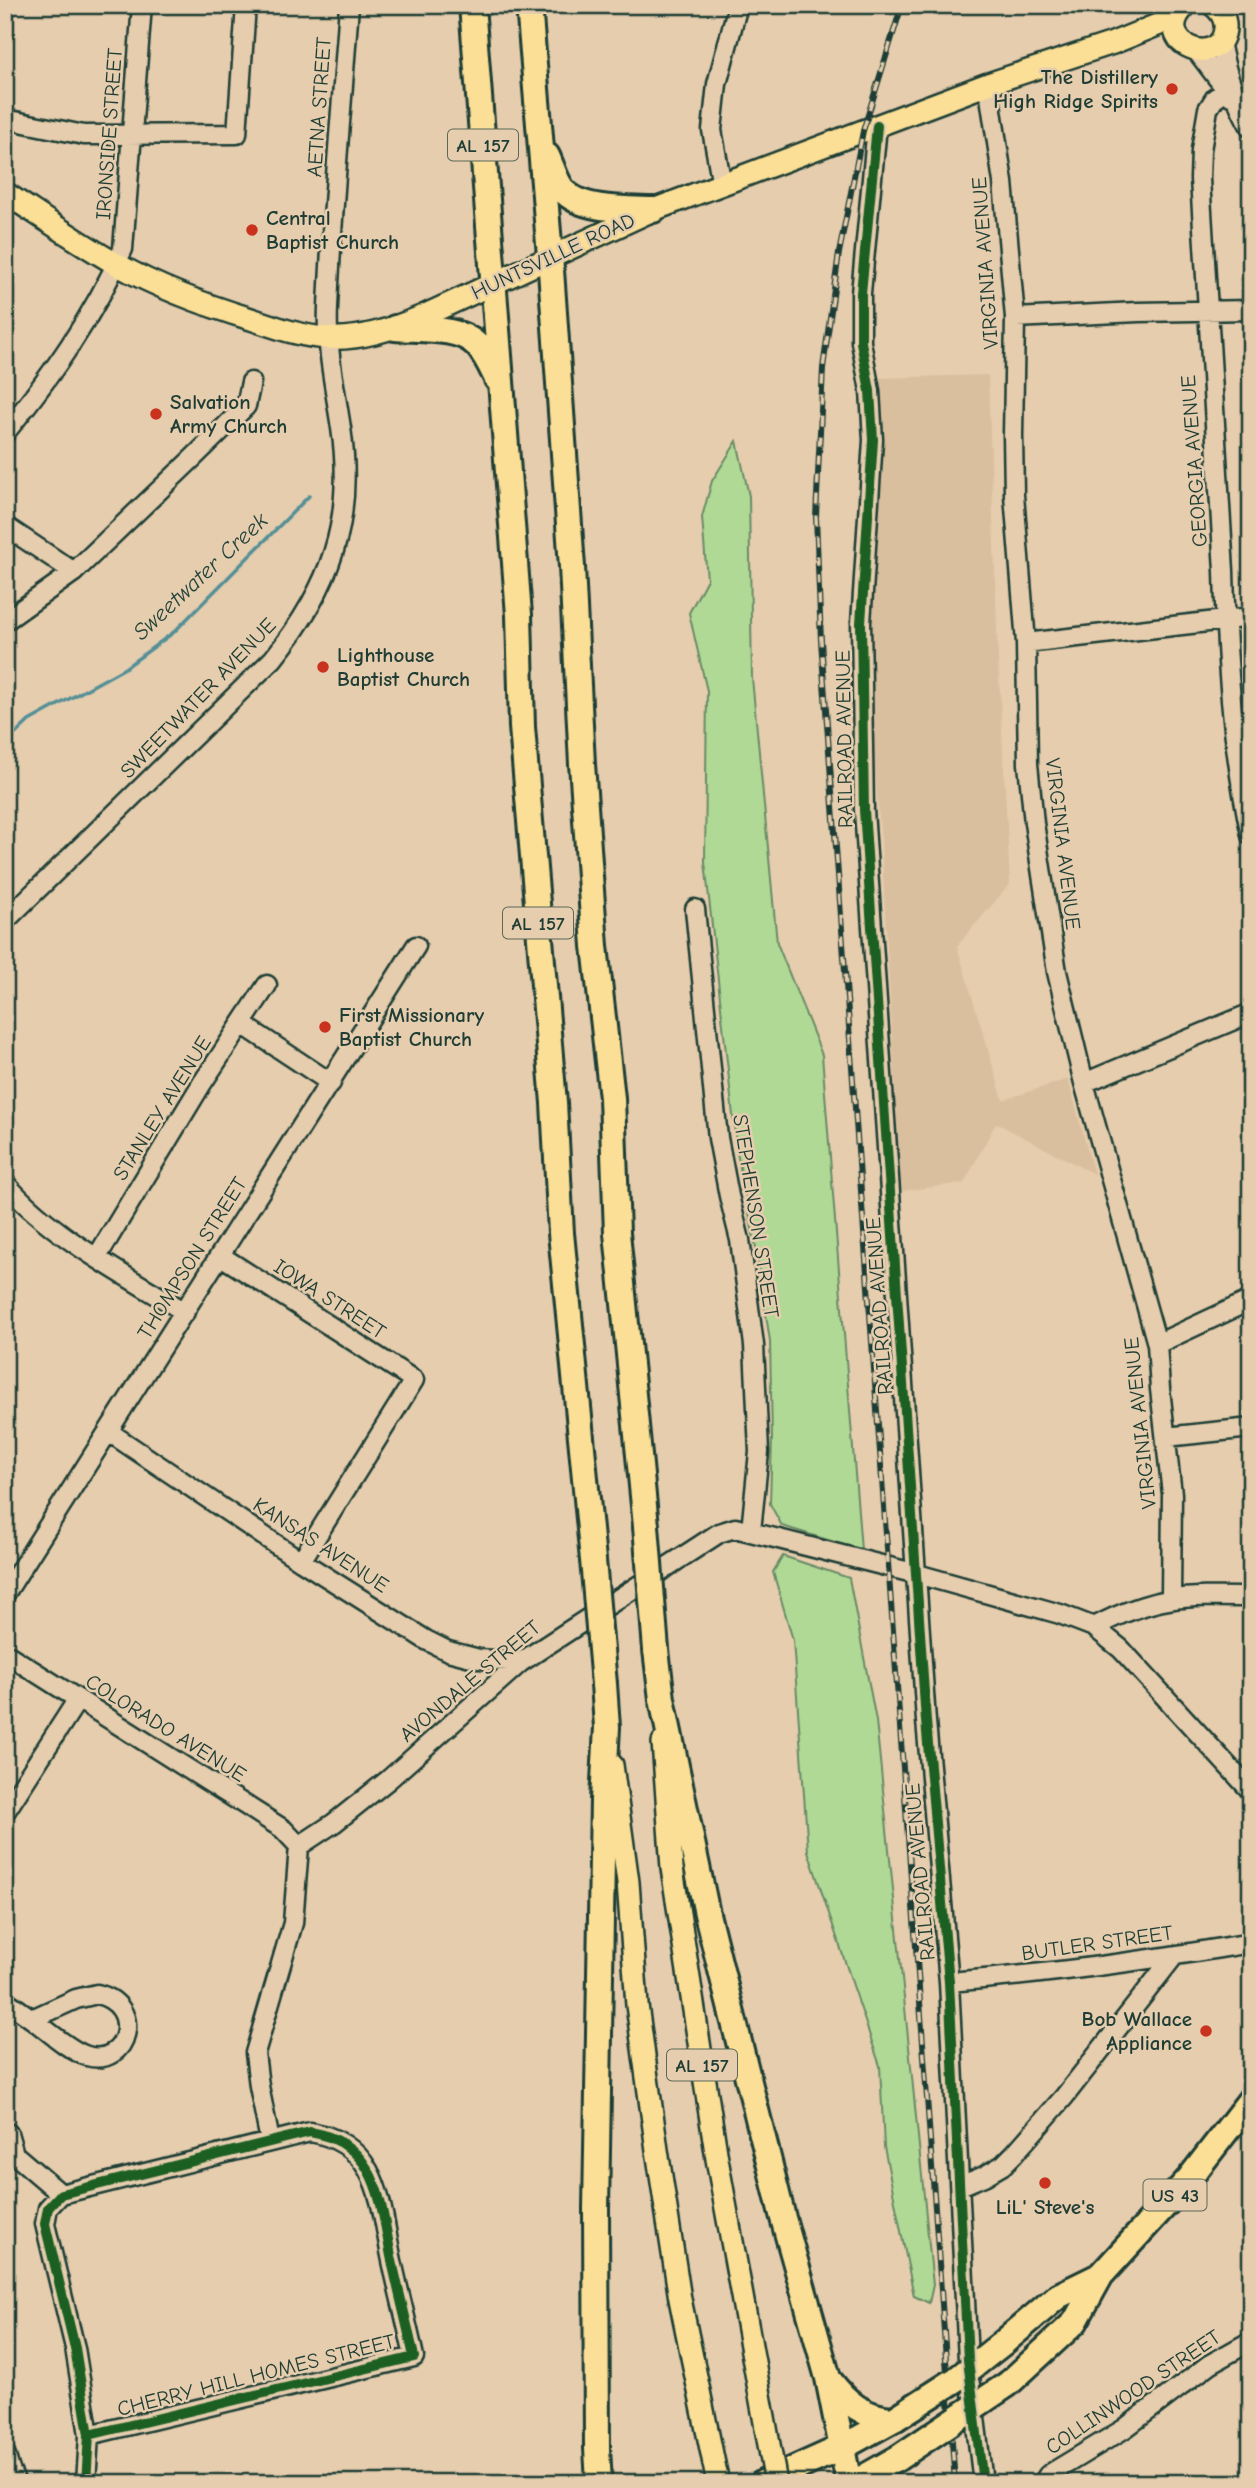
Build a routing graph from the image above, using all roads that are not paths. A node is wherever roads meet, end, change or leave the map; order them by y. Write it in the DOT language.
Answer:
graph roads {
  1 [pos="142,5"];
  2 [pos="246,5"];
  3 [pos="349,5"];
  4 [pos="472,5"];
  5 [pos="529,5"];
  6 [pos="738,5"];
  7 [pos="1213,5"];
  8 [pos="1184,8"];
  9 [pos="1220,40"];
  10 [pos="1113,43"];
  11 [pos="1190,47"];
  12 [pos="988,84"];
  13 [pos="1230,96"];
  14 [pos="5,119"];
  15 [pos="877,126"];
  16 [pos="1251,128"];
  17 [pos="132,134"];
  18 [pos="539,138"];
  19 [pos="722,185"];
  20 [pos="5,193"];
  21 [pos="653,210"];
  22 [pos="550,256"];
  23 [pos="117,264"];
  24 [pos="494,284"];
  25 [pos="1251,310"];
  26 [pos="1208,311"];
  27 [pos="1015,318"];
  28 [pos="395,328"];
  29 [pos="328,338"];
  30 [pos="251,382"];
  31 [pos="502,391"];
  32 [pos="5,433"];
  33 [pos="5,526"];
  34 [pos="74,572"];
  35 [pos="1251,617"];
  36 [pos="5,621"];
  37 [pos="1225,621"];
  38 [pos="1026,643"];
  39 [pos="1251,835"];
  40 [pos="695,909"];
  41 [pos="5,921"];
  42 [pos="416,946"];
  43 [pos="267,985"];
  44 [pos="1251,1013"];
  45 [pos="242,1024"];
  46 [pos="331,1083"];
  47 [pos="1084,1083"];
  48 [pos="5,1184"];
  49 [pos="221,1256"];
  50 [pos="97,1257"];
  51 [pos="1251,1300"];
  52 [pos="185,1312"];
  53 [pos="1157,1345"];
  54 [pos="1251,1428"];
  55 [pos="109,1432"];
  56 [pos="1166,1437"];
  57 [pos="751,1531"];
  58 [pos="301,1561"];
  59 [pos="917,1574"];
  60 [pos="5,1594"];
  61 [pos="1251,1597"];
  62 [pos="1171,1598"];
  63 [pos="1094,1627"];
  64 [pos="5,1653"];
  65 [pos="522,1662"];
  66 [pos="78,1699"];
  67 [pos="662,1699"];
  68 [pos="607,1727"];
  69 [pos="1251,1791"];
  70 [pos="5,1812"];
  71 [pos="299,1846"];
  72 [pos="1251,1943"];
  73 [pos="1174,1956"];
  74 [pos="949,1982"];
  75 [pos="5,2000"];
  76 [pos="32,2019"];
  77 [pos="1251,2099"];
  78 [pos="5,2134"];
  79 [pos="270,2141"];
  80 [pos="960,2186"];
  81 [pos="61,2194"];
  82 [pos="1101,2275"];
  83 [pos="1251,2342"];
  84 [pos="828,2378"];
  85 [pos="894,2418"];
  86 [pos="89,2435"];
  87 [pos="843,2447"];
  88 [pos="597,2448"];
  89 [pos="5,2453"];
  90 [pos="886,2469"];
  91 [pos="16,2483"];
  92 [pos="86,2483"];
  93 [pos="589,2483"];
  94 [pos="599,2483"];
  95 [pos="718,2483"];
  96 [pos="763,2483"];
  97 [pos="776,2483"];
  98 [pos="849,2483"];
  99 [pos="854,2483"];
  100 [pos="983,2483"];
  101 [pos="1042,2483"];
  1 -- 17 [label="street, IRONSIDE STREET"];
  2 -- 17 [label="street"];
  3 -- 29 [label="street, AETNA STREET"];
  4 -- 24 [label="highway, AL 157"];
  5 -- 18 [label="highway, AL 157"];
  6 -- 19 [label="street"];
  7 -- 9 [label="main road"];
  8 -- 10 [label="main road, HUNTSVILLE ROAD"];
  8 -- 11 [label="main road"];
  9 -- 11 [label="main road"];
  9 -- 13 [label="street"];
  10 -- 11 [label="main road, HUNTSVILLE ROAD"];
  10 -- 12 [label="main road, HUNTSVILLE ROAD"];
  11 -- 13 [label="street"];
  12 -- 15 [label="main road, HUNTSVILLE ROAD"];
  12 -- 27 [label="street, VIRGINIA AVENUE"];
  13 -- 16 [label="street"];
  13 -- 26 [label="street, GEORGIA AVENUE"];
  14 -- 17 [label="street"];
  15 -- 19 [label="main road, HUNTSVILLE ROAD"];
  15 -- 59 [label="street, RAILROAD AVENUE"];
  17 -- 23 [label="street, IRONSIDE STREET"];
  18 -- 21 [label="highway"];
  18 -- 22 [label="highway, AL 157"];
  19 -- 21 [label="main road, HUNTSVILLE ROAD"];
  20 -- 23 [label="main road, HUNTSVILLE ROAD"];
  21 -- 22 [label="main road, HUNTSVILLE ROAD"];
  22 -- 24 [label="main road, HUNTSVILLE ROAD"];
  22 -- 67 [label="highway, AL 157, bridge"];
  23 -- 29 [label="main road, HUNTSVILLE ROAD"];
  23 -- 32 [label="street, IRONSIDE STREET"];
  24 -- 28 [label="main road, HUNTSVILLE ROAD"];
  24 -- 31 [label="highway, AL 157"];
  25 -- 26 [label="street"];
  26 -- 27 [label="street"];
  26 -- 37 [label="street, GEORGIA AVENUE"];
  27 -- 38 [label="street, VIRGINIA AVENUE"];
  28 -- 29 [label="main road, HUNTSVILLE ROAD"];
  28 -- 31 [label="highway"];
  29 -- 41 [label="street, SWEETWATER AVENUE"];
  30 -- 34 [label="street"];
  31 -- 68 [label="highway, AL 157, bridge"];
  33 -- 34 [label="street"];
  34 -- 36 [label="street"];
  35 -- 37 [label="street"];
  37 -- 38 [label="street"];
  37 -- 39 [label="street, GEORGIA AVENUE"];
  38 -- 47 [label="street, VIRGINIA AVENUE"];
  40 -- 57 [label="street, STEPHENSON STREET"];
  42 -- 46 [label="street, THOMPSON STREET"];
  43 -- 45 [label="street, STANLEY AVENUE"];
  44 -- 47 [label="street"];
  45 -- 46 [label="street"];
  45 -- 50 [label="street, STANLEY AVENUE"];
  46 -- 49 [label="street, THOMPSON STREET"];
  47 -- 53 [label="street, VIRGINIA AVENUE"];
  48 -- 50 [label="street"];
  49 -- 52 [label="street, THOMPSON STREET"];
  49 -- 58 [label="street, IOWA STREET"];
  50 -- 52 [label="street"];
  51 -- 53 [label="street"];
  52 -- 55 [label="street, THOMPSON STREET"];
  53 -- 56 [label="street, VIRGINIA AVENUE"];
  54 -- 56 [label="street"];
  55 -- 58 [label="street, KANSAS AVENUE"];
  55 -- 60 [label="street, THOMPSON STREET"];
  56 -- 62 [label="street, VIRGINIA AVENUE"];
  57 -- 59 [label="street"];
  57 -- 65 [label="street, AVONDALE STREET"];
  58 -- 65 [label="street, KANSAS AVENUE"];
  59 -- 63 [label="street"];
  59 -- 74 [label="street, RAILROAD AVENUE"];
  61 -- 62 [label="street"];
  62 -- 63 [label="street"];
  63 -- 69 [label="street"];
  64 -- 66 [label="street, COLORADO AVENUE"];
  65 -- 71 [label="street, AVONDALE STREET"];
  66 -- 70 [label="street"];
  66 -- 71 [label="street, COLORADO AVENUE"];
  67 -- 84 [label="highway"];
  67 -- 97 [label="main road, AL 157, bridge"];
  68 -- 88 [label="highway"];
  68 -- 95 [label="main road, AL 157"];
  71 -- 79 [label="street"];
  72 -- 73 [label="street, BUTLER STREET"];
  73 -- 74 [label="street, BUTLER STREET"];
  73 -- 80 [label="street"];
  74 -- 80 [label="street, RAILROAD AVENUE"];
  75 -- 76 [label="street"];
  76 -- 76 [label="street"];
  77 -- 82 [label="highway, US 43"];
  78 -- 81 [label="street"];
  79 -- 81 [label="street, CHERRY HILL HOMES STREET"];
  79 -- 86 [label="street, CHERRY HILL HOMES STREET"];
  80 -- 100 [label="street, RAILROAD AVENUE"];
  81 -- 86 [label="street, CHERRY HILL HOMES STREET"];
  82 -- 85 [label="highway, US 43, bridge"];
  82 -- 90 [label="highway, US 43, bridge"];
  83 -- 101 [label="street, COLLINWOOD STREET"];
  84 -- 85 [label="highway"];
  84 -- 87 [label="highway"];
  85 -- 87 [label="highway, US 43"];
  86 -- 92 [label="street"];
  87 -- 96 [label="highway, US 43"];
  87 -- 98 [label="highway"];
  88 -- 93 [label="highway"];
  88 -- 94 [label="highway"];
  89 -- 91 [label="street"];
  90 -- 99 [label="highway, US 43"];
}
